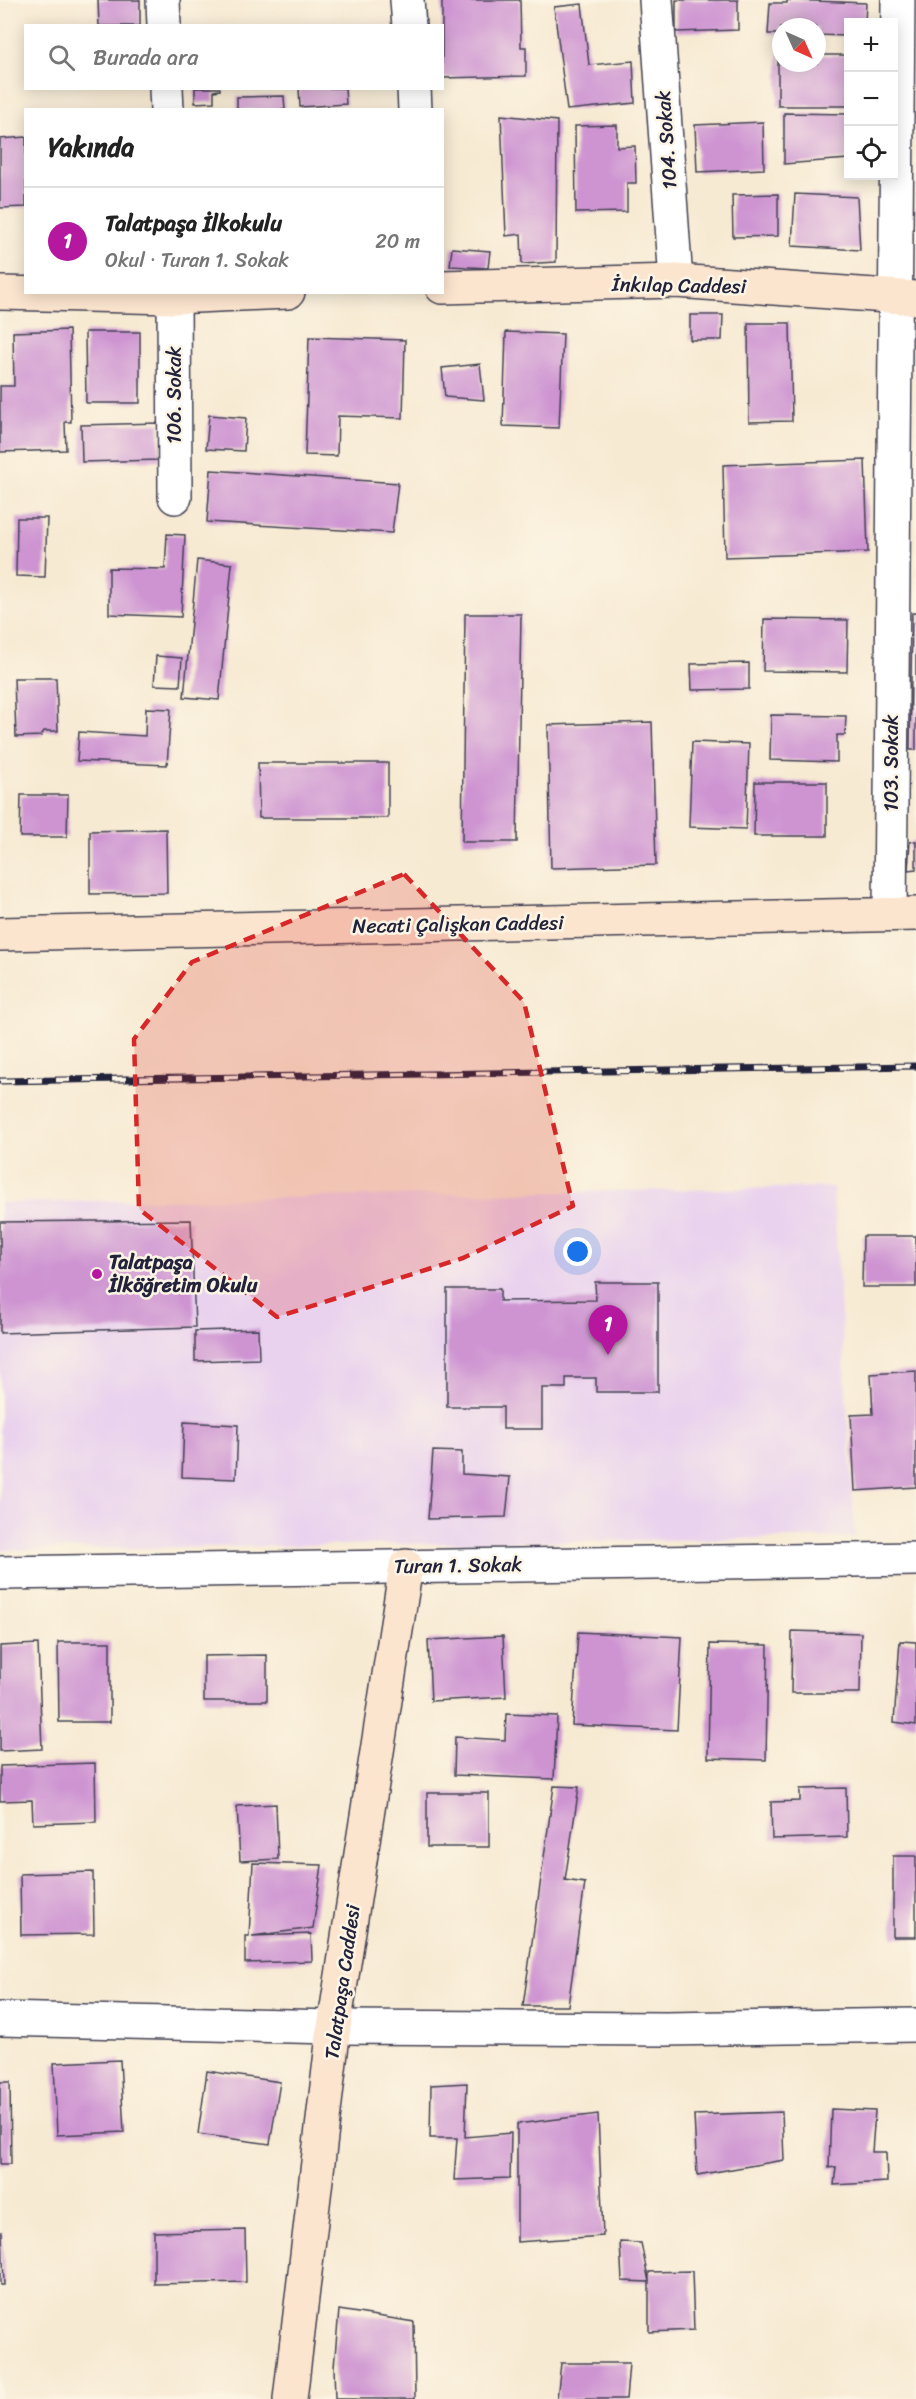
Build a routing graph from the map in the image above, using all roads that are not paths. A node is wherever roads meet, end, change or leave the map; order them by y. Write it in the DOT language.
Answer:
graph roads {
  1 [pos="163,0"];
  2 [pos="407,0"];
  3 [pos="656,0"];
  4 [pos="898,0"];
  5 [pos="164,24"];
  6 [pos="409,24"];
  7 [pos="166,90"];
  8 [pos="414,90"];
  9 [pos="167,108"];
  10 [pos="415,108"];
  11 [pos="676,281"];
  12 [pos="444,287"];
  13 [pos="0,293"];
  14 [pos="24,293"];
  15 [pos="87,294"];
  16 [pos="212,294"];
  17 [pos="174,295"];
  18 [pos="906,297"];
  19 [pos="175,496"];
  20 [pos="903,914"];
  21 [pos="0,934"];
  22 [pos="916,1559"];
  23 [pos="406,1566"];
  24 [pos="0,1573"];
  25 [pos="0,2019"];
  26 [pos="916,2025"];
  27 [pos="334,2027"];
  28 [pos="290,2399"];
  1 -- 5 [label="street"];
  2 -- 6 [label="street"];
  3 -- 11 [label="street, 104. Sokak"];
  4 -- 18 [label="street, 103. Sokak"];
  7 -- 9 [label="street"];
  8 -- 10 [label="street"];
  11 -- 12 [label="street, İnkılap Caddesi"];
  11 -- 18 [label="street, İnkılap Caddesi"];
  13 -- 14 [label="street"];
  15 -- 17 [label="street"];
  16 -- 17 [label="street"];
  17 -- 19 [label="street, 106. Sokak"];
  18 -- 20 [label="street, 103. Sokak"];
  20 -- 21 [label="street, Necati Çalışkan Caddesi"];
  22 -- 23 [label="street, Turan 1. Sokak"];
  23 -- 24 [label="street, Turan 1. Sokak"];
  23 -- 27 [label="street, Talatpaşa Caddesi"];
  25 -- 27 [label="street"];
  26 -- 27 [label="street"];
  27 -- 28 [label="street, Talatpaşa Caddesi"];
}
